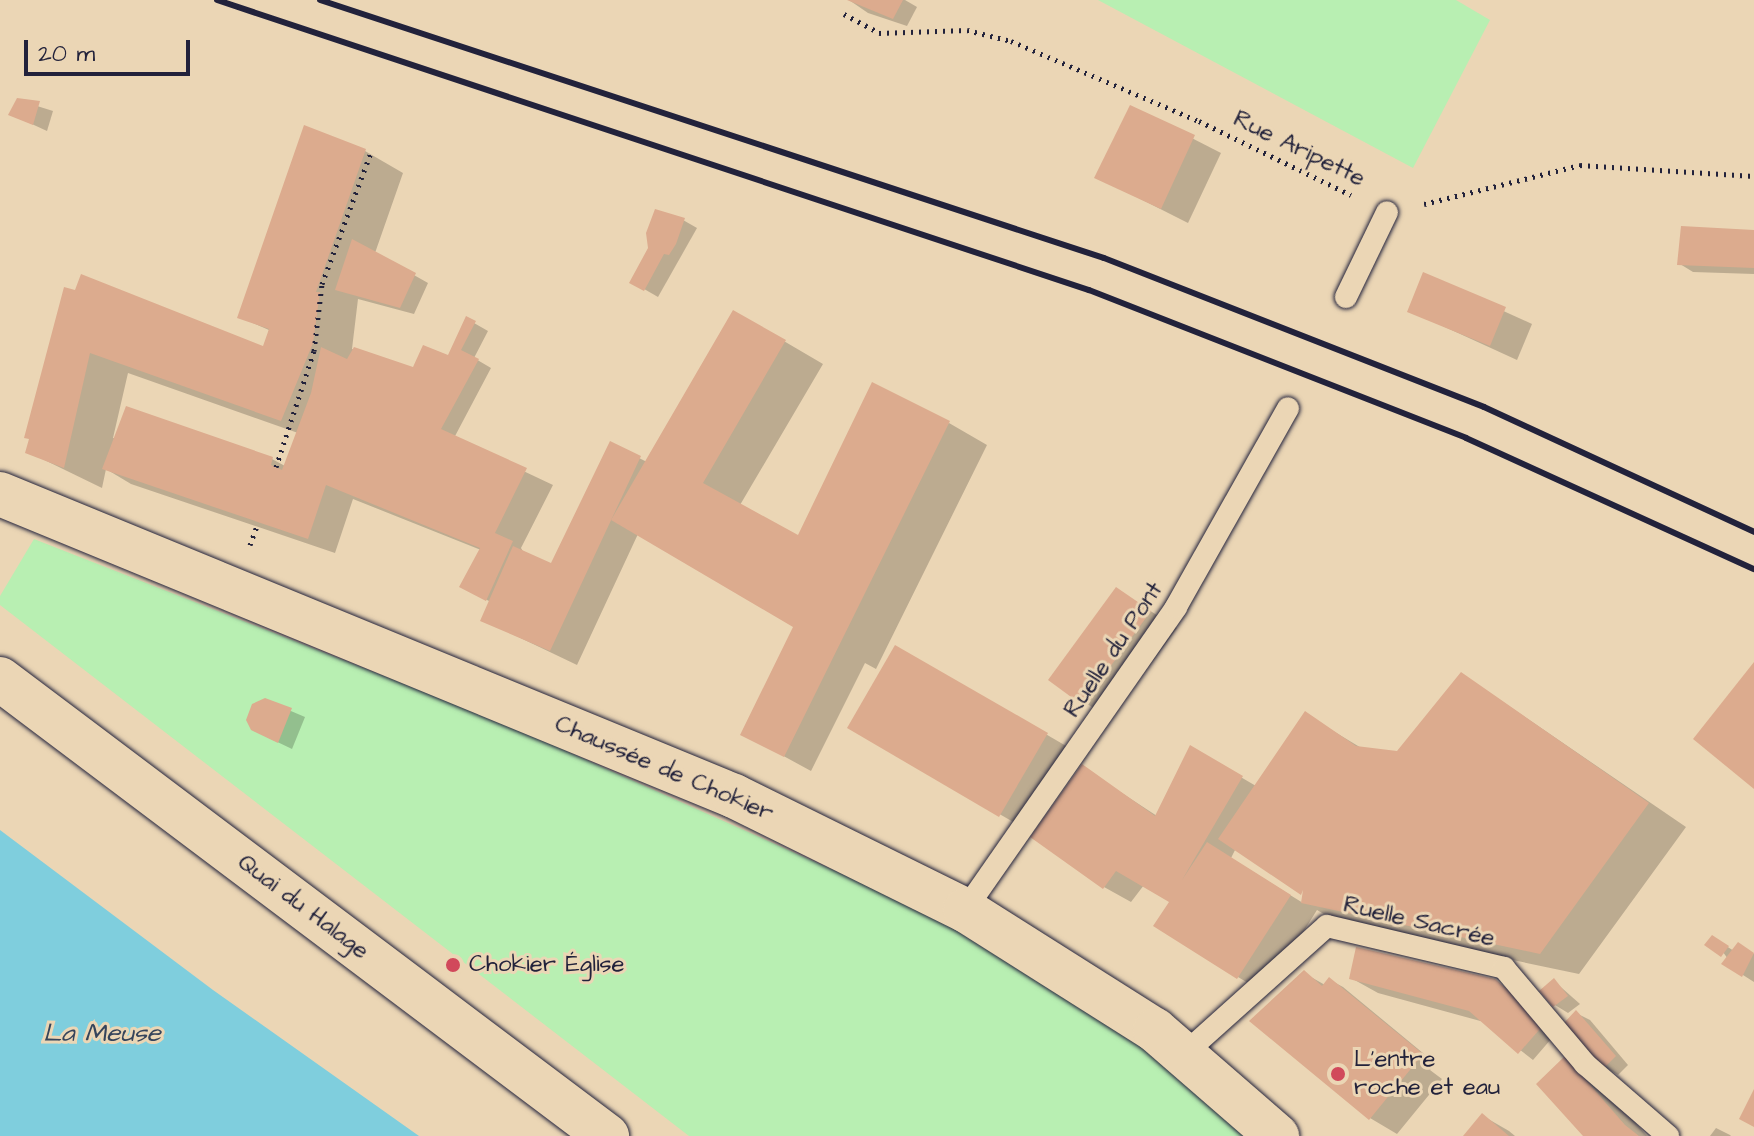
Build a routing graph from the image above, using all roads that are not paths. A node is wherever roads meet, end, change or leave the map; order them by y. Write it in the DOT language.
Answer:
graph roads {
  1 [pos="1387,212"];
  2 [pos="1346,297"];
  3 [pos="1288,408"];
  4 [pos="0,494"];
  5 [pos="0,679"];
  6 [pos="965,910"];
  7 [pos="1183,1055"];
  8 [pos="607,1136"];
  9 [pos="1277,1136"];
  10 [pos="1668,1136"];
  1 -- 2 [label="lane"];
  3 -- 6 [label="lane, Ruelle du Pont"];
  4 -- 6 [label="street, Chaussée de Chokier"];
  5 -- 8 [label="street, Quai du Halage"];
  6 -- 7 [label="street, Chaussée de Chokier"];
  7 -- 9 [label="street, Chaussée de Chokier"];
  7 -- 10 [label="lane, Ruelle Sacrée"];
}
